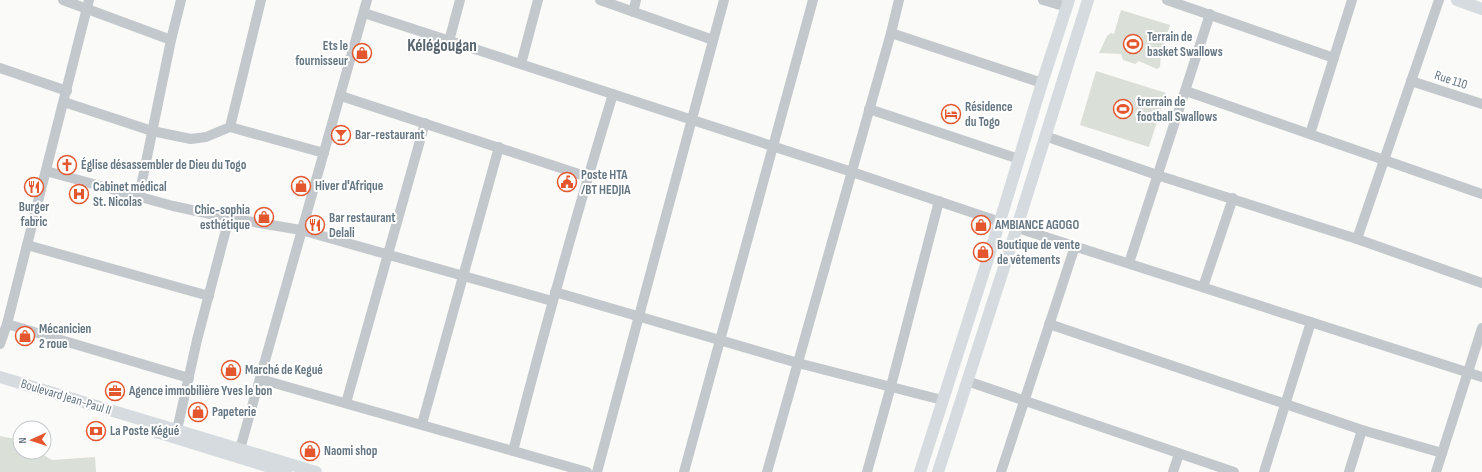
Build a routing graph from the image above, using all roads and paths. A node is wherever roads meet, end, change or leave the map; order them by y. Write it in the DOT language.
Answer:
graph roads {
  1 [pos="63,0"];
  2 [pos="181,0"];
  3 [pos="261,0"];
  4 [pos="367,0"];
  5 [pos="460,0"];
  6 [pos="538,0"];
  7 [pos="600,0"];
  8 [pos="636,0"];
  9 [pos="724,0"];
  10 [pos="813,0"];
  11 [pos="899,0"];
  12 [pos="1043,0"];
  13 [pos="1088,0"];
  14 [pos="1167,0"];
  15 [pos="1352,0"];
  16 [pos="1439,0"];
  17 [pos="1457,0"];
  18 [pos="88,4"];
  19 [pos="1068,4"];
  20 [pos="1482,9"];
  21 [pos="633,12"];
  22 [pos="364,13"];
  23 [pos="1210,14"];
  24 [pos="891,32"];
  25 [pos="171,40"];
  26 [pos="713,40"];
  27 [pos="449,41"];
  28 [pos="1334,58"];
  29 [pos="521,64"];
  30 [pos="0,68"];
  31 [pos="1411,80"];
  32 [pos="1042,83"];
  33 [pos="67,91"];
  34 [pos="1186,91"];
  35 [pos="613,94"];
  36 [pos="341,96"];
  37 [pos="64,102"];
  38 [pos="1482,104"];
  39 [pos="870,109"];
  40 [pos="693,120"];
  41 [pos="426,123"];
  42 [pos="230,128"];
  43 [pos="152,131"];
  44 [pos="1310,134"];
  45 [pos="1045,136"];
  46 [pos="773,146"];
  47 [pos="500,147"];
  48 [pos="324,153"];
  49 [pos="1019,159"];
  50 [pos="1385,159"];
  51 [pos="46,171"];
  52 [pos="852,172"];
  53 [pos="1158,175"];
  54 [pos="588,177"];
  55 [pos="1482,194"];
  56 [pos="139,196"];
  57 [pos="1233,198"];
  58 [pos="938,201"];
  59 [pos="229,218"];
  60 [pos="1000,221"];
  61 [pos="1017,227"];
  62 [pos="301,230"];
  63 [pos="1357,239"];
  64 [pos="27,245"];
  65 [pos="1075,246"];
  66 [pos="388,254"];
  67 [pos="1128,264"];
  68 [pos="464,276"];
  69 [pos="1482,283"];
  70 [pos="1203,287"];
  71 [pos="209,296"];
  72 [pos="554,296"];
  73 [pos="640,316"];
  74 [pos="1311,322"];
  75 [pos="7,324"];
  76 [pos="1049,324"];
  77 [pos="1482,328"];
  78 [pos="720,339"];
  79 [pos="0,344"];
  80 [pos="798,363"];
  81 [pos="1468,373"];
  82 [pos="0,377"];
  83 [pos="1482,377"];
  84 [pos="189,378"];
  85 [pos="260,379"];
  86 [pos="967,381"];
  87 [pos="0,384"];
  88 [pos="891,386"];
  89 [pos="942,400"];
  90 [pos="1023,401"];
  91 [pos="346,403"];
  92 [pos="1285,403"];
  93 [pos="422,424"];
  94 [pos="177,430"];
  95 [pos="1362,430"];
  96 [pos="240,449"];
  97 [pos="513,451"];
  98 [pos="1442,453"];
  99 [pos="1179,454"];
  100 [pos="286,472"];
  101 [pos="316,472"];
  102 [pos="587,472"];
  103 [pos="598,472"];
  104 [pos="684,472"];
  105 [pos="767,472"];
  106 [pos="867,472"];
  107 [pos="920,472"];
  108 [pos="938,472"];
  109 [pos="1001,472"];
  110 [pos="1173,472"];
  111 [pos="1234,472"];
  112 [pos="1264,472"];
  113 [pos="1349,472"];
  114 [pos="1436,472"];
  1 -- 18 [label="street"];
  2 -- 25 [label="street"];
  3 -- 42 [label="street"];
  4 -- 22 [label="street"];
  5 -- 27 [label="street"];
  6 -- 29 [label="street"];
  7 -- 21 [label="street"];
  8 -- 21 [label="street"];
  9 -- 26 [label="street"];
  10 -- 46 [label="street"];
  11 -- 24 [label="street"];
  12 -- 19 [label="street"];
  13 -- 45 [label="main road"];
  14 -- 23 [label="street"];
  15 -- 28 [label="street"];
  16 -- 31 [label="street"];
  17 -- 20 [label="main road"];
  18 -- 25 [label="street"];
  18 -- 33 [label="street"];
  19 -- 32 [label="main road"];
  21 -- 26 [label="street"];
  22 -- 27 [label="street"];
  22 -- 36 [label="street"];
  23 -- 28 [label="street"];
  23 -- 34 [label="street"];
  24 -- 32 [label="street"];
  24 -- 39 [label="street"];
  25 -- 43 [label="street"];
  26 -- 40 [label="street"];
  27 -- 29 [label="street"];
  28 -- 44 [label="street"];
  29 -- 35 [label="street"];
  30 -- 33 [label="street"];
  31 -- 38 [label="street, Rue 110"];
  31 -- 50 [label="street"];
  32 -- 49 [label="main road"];
  33 -- 37 [label="street"];
  34 -- 44 [label="street"];
  34 -- 53 [label="street"];
  35 -- 40 [label="street"];
  35 -- 54 [label="street"];
  36 -- 41 [label="street"];
  36 -- 48 [label="street"];
  37 -- 43 [label="street"];
  37 -- 51 [label="street"];
  39 -- 49 [label="street"];
  39 -- 52 [label="street"];
  40 -- 46 [label="street"];
  40 -- 73 [label="street"];
  41 -- 47 [label="street"];
  41 -- 66 [label="street"];
  42 -- 43 [label="street"];
  42 -- 48 [label="street"];
  43 -- 56 [label="street"];
  44 -- 50 [label="street"];
  45 -- 53 [label="street"];
  45 -- 61 [label="main road"];
  46 -- 52 [label="street"];
  46 -- 78 [label="street"];
  47 -- 54 [label="street"];
  47 -- 68 [label="street"];
  48 -- 62 [label="street"];
  49 -- 60 [label="main road"];
  50 -- 55 [label="street"];
  50 -- 63 [label="street"];
  51 -- 56 [label="street"];
  51 -- 64 [label="street"];
  52 -- 58 [label="street"];
  52 -- 80 [label="street"];
  53 -- 57 [label="street"];
  53 -- 67 [label="street"];
  54 -- 72 [label="street"];
  56 -- 59 [label="street"];
  57 -- 63 [label="street"];
  57 -- 70 [label="street"];
  58 -- 60 [label="street"];
  58 -- 88 [label="street"];
  59 -- 62 [label="street"];
  59 -- 71 [label="street"];
  60 -- 61 [label="street"];
  60 -- 89 [label="main road"];
  61 -- 65 [label="street"];
  61 -- 86 [label="main road"];
  62 -- 66 [label="street"];
  62 -- 85 [label="street"];
  63 -- 69 [label="street"];
  64 -- 71 [label="street"];
  64 -- 75 [label="street"];
  65 -- 67 [label="street"];
  65 -- 76 [label="street"];
  66 -- 68 [label="street"];
  66 -- 91 [label="street"];
  67 -- 70 [label="street"];
  68 -- 72 [label="street"];
  68 -- 93 [label="street"];
  70 -- 74 [label="street"];
  71 -- 84 [label="street"];
  72 -- 73 [label="street"];
  72 -- 97 [label="street"];
  73 -- 78 [label="street"];
  73 -- 103 [label="street"];
  74 -- 81 [label="street"];
  74 -- 92 [label="street"];
  75 -- 79 [label="street"];
  75 -- 84 [label="street"];
  76 -- 90 [label="street"];
  76 -- 92 [label="street"];
  77 -- 81 [label="street"];
  78 -- 80 [label="street"];
  78 -- 104 [label="street"];
  80 -- 88 [label="street"];
  80 -- 105 [label="street"];
  81 -- 83 [label="street"];
  81 -- 98 [label="street"];
  82 -- 94 [label="main road, Boulevard Jean-Paul II"];
  84 -- 94 [label="street"];
  85 -- 91 [label="street"];
  85 -- 96 [label="street"];
  86 -- 90 [label="street"];
  86 -- 108 [label="main road"];
  87 -- 100 [label="main road, Boulevard Jean-Paul II"];
  88 -- 89 [label="street"];
  88 -- 106 [label="street"];
  89 -- 107 [label="main road"];
  90 -- 99 [label="street"];
  90 -- 109 [label="street"];
  91 -- 93 [label="street"];
  92 -- 95 [label="street"];
  92 -- 112 [label="street"];
  93 -- 97 [label="street"];
  94 -- 96 [label="main road, Boulevard Jean-Paul II"];
  95 -- 98 [label="street"];
  95 -- 113 [label="street"];
  96 -- 101 [label="main road, Boulevard Jean-Paul II"];
  97 -- 102 [label="street"];
  98 -- 114 [label="street"];
  99 -- 110 [label="street"];
  99 -- 111 [label="street"];
}
